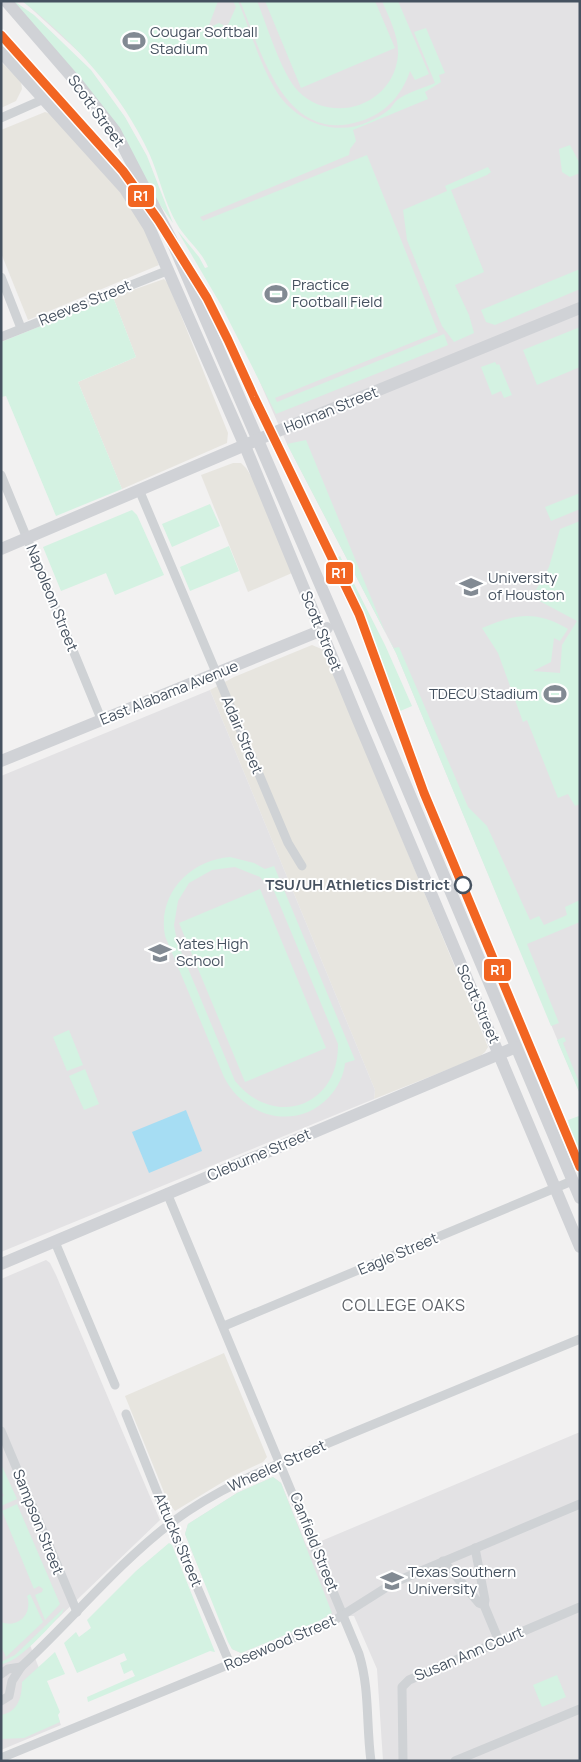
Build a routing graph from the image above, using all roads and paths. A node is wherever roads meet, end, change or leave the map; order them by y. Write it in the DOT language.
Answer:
graph roads {
  1 [pos="6,1"];
  2 [pos="1,52"];
  3 [pos="44,99"];
  4 [pos="1,118"];
  5 [pos="169,270"];
  6 [pos="1,277"];
  7 [pos="580,308"];
  8 [pos="21,328"];
  9 [pos="1,336"];
  10 [pos="259,439"];
  11 [pos="245,446"];
  12 [pos="1,475"];
  13 [pos="140,492"];
  14 [pos="28,538"];
  15 [pos="1,549"];
  16 [pos="337,624"];
  17 [pos="321,630"];
  18 [pos="216,674"];
  19 [pos="102,721"];
  20 [pos="1,761"];
  21 [pos="401,773"];
  22 [pos="383,780"];
  23 [pos="302,866"];
  24 [pos="463,920"];
  25 [pos="445,928"];
  26 [pos="516,1047"];
  27 [pos="500,1054"];
  28 [pos="572,1181"];
  29 [pos="554,1188"];
  30 [pos="167,1193"];
  31 [pos="580,1198"];
  32 [pos="55,1242"];
  33 [pos="580,1247"];
  34 [pos="1,1264"];
  35 [pos="224,1326"];
  36 [pos="580,1339"];
  37 [pos="115,1385"];
  38 [pos="126,1414"];
  39 [pos="1,1431"];
  40 [pos="281,1463"];
  41 [pos="580,1504"];
  42 [pos="172,1523"];
  43 [pos="475,1548"];
  44 [pos="443,1561"];
  45 [pos="484,1605"];
  46 [pos="580,1608"];
  47 [pos="77,1612"];
  48 [pos="344,1616"];
  49 [pos="499,1641"];
  50 [pos="230,1664"];
  51 [pos="21,1666"];
  52 [pos="1,1674"];
  53 [pos="1,1701"];
  54 [pos="580,1709"];
  55 [pos="1,1758"];
  56 [pos="371,1761"];
  57 [pos="403,1761"];
  58 [pos="455,1761"];
  1 -- 10 [label="main road, Scott Street"];
  2 -- 3 [label="main road, Scott Street"];
  3 -- 4 [label="street"];
  3 -- 5 [label="main road, Scott Street"];
  5 -- 8 [label="street, Reeves Street"];
  5 -- 11 [label="main road, Scott Street"];
  6 -- 8 [label="street"];
  7 -- 10 [label="main road, Holman Street"];
  8 -- 9 [label="street, Reeves Street"];
  10 -- 11 [label="main road, Holman Street"];
  10 -- 16 [label="main road, Scott Street"];
  11 -- 13 [label="main road, Holman Street"];
  11 -- 17 [label="main road, Scott Street"];
  12 -- 14 [label="street, Napoleon Street"];
  13 -- 14 [label="main road, Holman Street"];
  13 -- 18 [label="street, Adair Street"];
  14 -- 15 [label="main road, Holman Street"];
  14 -- 19 [label="street, Napoleon Street"];
  16 -- 17 [label="main road, East Alabama Avenue"];
  16 -- 21 [label="main road, Scott Street"];
  17 -- 18 [label="main road, East Alabama Avenue"];
  17 -- 22 [label="main road, Scott Street"];
  18 -- 19 [label="main road, East Alabama Avenue"];
  18 -- 23 [label="street, Adair Street"];
  19 -- 20 [label="main road, East Alabama Avenue"];
  21 -- 22 [label="main road"];
  21 -- 24 [label="main road, Scott Street"];
  22 -- 25 [label="main road, Scott Street"];
  24 -- 25 [label="main road"];
  24 -- 26 [label="main road, Scott Street"];
  25 -- 27 [label="main road, Scott Street"];
  26 -- 27 [label="main road, Cleburne Street"];
  26 -- 28 [label="main road, Scott Street"];
  27 -- 29 [label="main road, Scott Street"];
  27 -- 30 [label="main road, Cleburne Street"];
  28 -- 29 [label="street, Eagle Street"];
  28 -- 31 [label="main road, Scott Street"];
  29 -- 33 [label="main road, Scott Street"];
  29 -- 35 [label="street, Eagle Street"];
  30 -- 32 [label="main road, Cleburne Street"];
  30 -- 35 [label="street, Canfield Street"];
  32 -- 34 [label="main road, Cleburne Street"];
  32 -- 37 [label="street"];
  35 -- 40 [label="street, Canfield Street"];
  36 -- 40 [label="street, Wheeler Street"];
  38 -- 42 [label="street, Attucks Street"];
  39 -- 47 [label="street, Sampson Street"];
  40 -- 42 [label="street, Wheeler Street"];
  40 -- 48 [label="street, Canfield Street"];
  41 -- 43 [label="street, Rosewood Street"];
  42 -- 47 [label="street, Wheeler Street"];
  42 -- 50 [label="street, Attucks Street"];
  43 -- 44 [label="street, Rosewood Street"];
  43 -- 45 [label="street"];
  44 -- 45 [label="street"];
  44 -- 48 [label="street, Rosewood Street"];
  45 -- 49 [label="street"];
  46 -- 49 [label="street, Susan Ann Court"];
  47 -- 51 [label="street, Wheeler Street"];
  48 -- 50 [label="street, Rosewood Street"];
  48 -- 56 [label="street, Canfield Street"];
  49 -- 57 [label="street, Susan Ann Court"];
  50 -- 55 [label="street, Rosewood Street"];
  51 -- 52 [label="street, Wheeler Street"];
  51 -- 53 [label="street, Wheeler Street"];
  54 -- 58 [label="street"];
}
